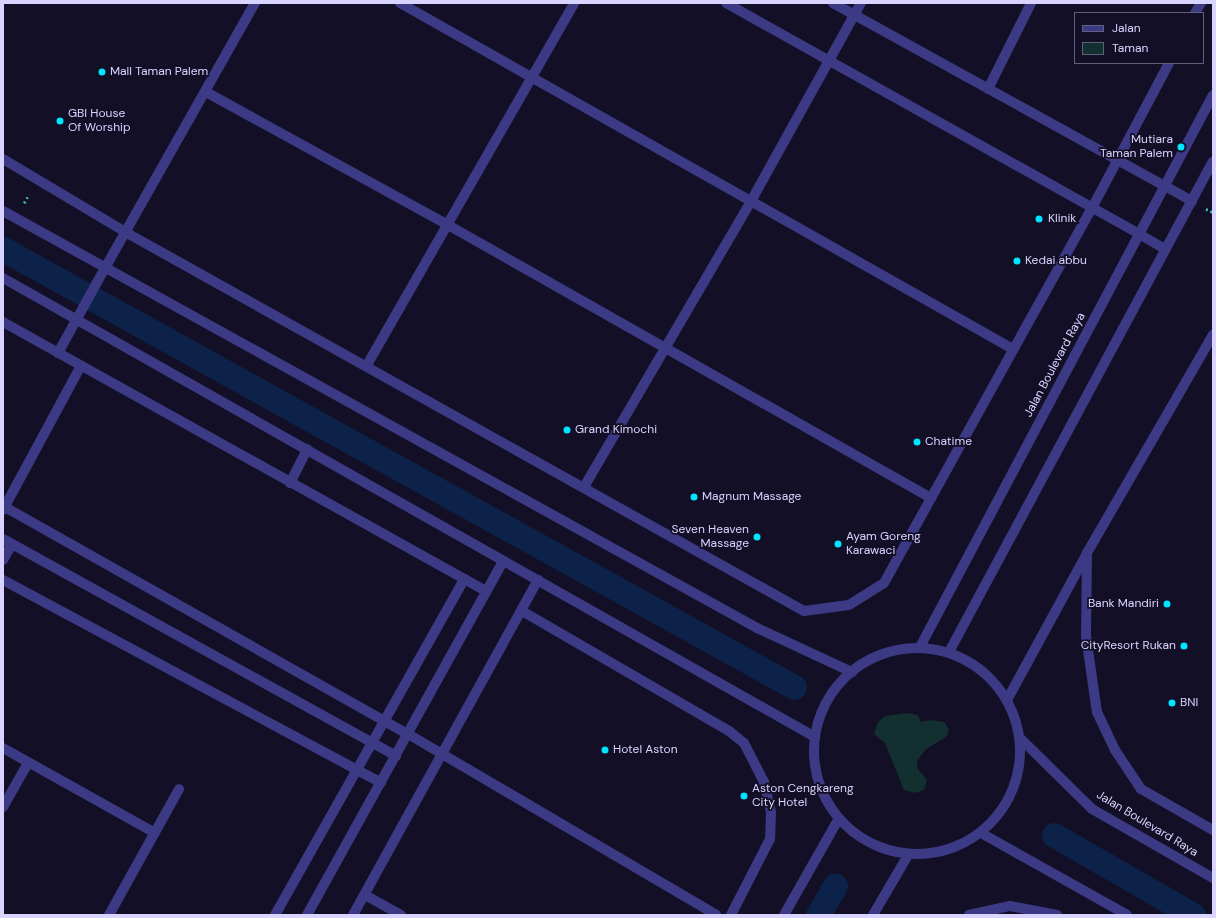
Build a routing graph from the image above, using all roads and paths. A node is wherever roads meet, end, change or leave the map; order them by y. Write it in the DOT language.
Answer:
graph roads {
  1 [pos="255,3"];
  2 [pos="400,3"];
  3 [pos="574,3"];
  4 [pos="726,3"];
  5 [pos="833,3"];
  6 [pos="861,3"];
  7 [pos="1031,3"];
  8 [pos="1201,3"];
  9 [pos="1196,12"];
  10 [pos="854,15"];
  11 [pos="829,61"];
  12 [pos="1168,64"];
  13 [pos="532,77"];
  14 [pos="988,89"];
  15 [pos="206,92"];
  16 [pos="1213,95"];
  17 [pos="3,159"];
  18 [pos="1117,160"];
  19 [pos="1213,161"];
  20 [pos="37,179"];
  21 [pos="1165,186"];
  22 [pos="1192,201"];
  23 [pos="750,203"];
  24 [pos="1092,208"];
  25 [pos="3,211"];
  26 [pos="16,219"];
  27 [pos="448,225"];
  28 [pos="127,233"];
  29 [pos="1139,234"];
  30 [pos="1165,249"];
  31 [pos="105,268"];
  32 [pos="3,278"];
  33 [pos="77,318"];
  34 [pos="3,322"];
  35 [pos="1213,335"];
  36 [pos="665,349"];
  37 [pos="1013,349"];
  38 [pos="58,353"];
  39 [pos="367,365"];
  40 [pos="81,366"];
  41 [pos="307,449"];
  42 [pos="290,483"];
  43 [pos="584,487"];
  44 [pos="931,498"];
  45 [pos="4,508"];
  46 [pos="7,541"];
  47 [pos="1087,553"];
  48 [pos="3,560"];
  49 [pos="503,561"];
  50 [pos="464,579"];
  51 [pos="3,580"];
  52 [pos="538,580"];
  53 [pos="486,591"];
  54 [pos="522,611"];
  55 [pos="920,647"];
  56 [pos="949,652"];
  57 [pos="852,672"];
  58 [pos="1007,700"];
  59 [pos="385,721"];
  60 [pos="408,734"];
  61 [pos="815,737"];
  62 [pos="1020,738"];
  63 [pos="372,743"];
  64 [pos="3,748"];
  65 [pos="442,754"];
  66 [pos="396,756"];
  67 [pos="28,762"];
  68 [pos="356,770"];
  69 [pos="380,783"];
  70 [pos="179,789"];
  71 [pos="3,807"];
  72 [pos="838,820"];
  73 [pos="1213,830"];
  74 [pos="155,833"];
  75 [pos="981,833"];
  76 [pos="908,855"];
  77 [pos="1213,878"];
  78 [pos="365,895"];
  79 [pos="109,915"];
  80 [pos="275,915"];
  81 [pos="307,915"];
  82 [pos="353,915"];
  83 [pos="401,915"];
  84 [pos="716,915"];
  85 [pos="731,915"];
  86 [pos="784,915"];
  87 [pos="873,915"];
  88 [pos="970,915"];
  89 [pos="1057,915"];
  90 [pos="1127,915"];
  1 -- 15 [label="street"];
  2 -- 13 [label="street"];
  3 -- 13 [label="street"];
  4 -- 11 [label="street"];
  5 -- 10 [label="street"];
  6 -- 10 [label="street"];
  7 -- 14 [label="street"];
  8 -- 9 [label="street"];
  10 -- 11 [label="street"];
  10 -- 14 [label="street"];
  11 -- 23 [label="street"];
  11 -- 24 [label="street"];
  12 -- 18 [label="street"];
  13 -- 23 [label="street"];
  13 -- 27 [label="street"];
  14 -- 18 [label="street"];
  15 -- 27 [label="street"];
  15 -- 28 [label="street"];
  16 -- 21 [label="street, Jalan Boulevard Raya"];
  17 -- 20 [label="street"];
  18 -- 21 [label="street"];
  18 -- 24 [label="street"];
  19 -- 22 [label="street"];
  20 -- 26 [label="path"];
  20 -- 28 [label="street"];
  21 -- 22 [label="street"];
  21 -- 29 [label="street, Jalan Boulevard Raya"];
  22 -- 30 [label="street"];
  23 -- 36 [label="street"];
  23 -- 37 [label="street"];
  24 -- 29 [label="street"];
  24 -- 37 [label="street"];
  25 -- 26 [label="street"];
  26 -- 31 [label="street"];
  27 -- 36 [label="street"];
  27 -- 39 [label="street"];
  28 -- 31 [label="street"];
  28 -- 39 [label="street"];
  29 -- 30 [label="street"];
  29 -- 55 [label="street, Jalan Boulevard Raya"];
  30 -- 56 [label="street"];
  31 -- 33 [label="street"];
  31 -- 57 [label="street"];
  32 -- 33 [label="street"];
  33 -- 38 [label="street"];
  33 -- 41 [label="street"];
  34 -- 38 [label="street"];
  35 -- 47 [label="street"];
  36 -- 43 [label="street"];
  36 -- 44 [label="street"];
  37 -- 44 [label="street"];
  38 -- 40 [label="street"];
  39 -- 43 [label="street"];
  40 -- 42 [label="street"];
  40 -- 45 [label="street"];
  41 -- 42 [label="street"];
  41 -- 49 [label="street"];
  42 -- 50 [label="street"];
  43 -- 44 [label="street"];
  45 -- 59 [label="street"];
  46 -- 48 [label="street"];
  46 -- 63 [label="street"];
  47 -- 58 [label="street"];
  47 -- 73 [label="street"];
  49 -- 52 [label="street"];
  49 -- 53 [label="street"];
  50 -- 53 [label="street"];
  50 -- 59 [label="street"];
  51 -- 68 [label="street"];
  52 -- 54 [label="street"];
  52 -- 61 [label="street"];
  53 -- 60 [label="street"];
  54 -- 65 [label="street"];
  54 -- 85 [label="street"];
  55 -- 56 [label="street"];
  55 -- 57 [label="street"];
  56 -- 58 [label="street"];
  57 -- 61 [label="street"];
  58 -- 62 [label="street"];
  59 -- 60 [label="street"];
  59 -- 63 [label="street"];
  60 -- 65 [label="street"];
  60 -- 66 [label="street"];
  61 -- 72 [label="street"];
  62 -- 75 [label="street"];
  62 -- 77 [label="street, Jalan Boulevard Raya"];
  63 -- 66 [label="street"];
  63 -- 68 [label="street"];
  64 -- 67 [label="street"];
  65 -- 78 [label="street"];
  65 -- 84 [label="street"];
  66 -- 69 [label="street"];
  67 -- 71 [label="street"];
  67 -- 74 [label="street"];
  68 -- 69 [label="street"];
  68 -- 80 [label="street"];
  69 -- 81 [label="street"];
  70 -- 74 [label="street"];
  72 -- 76 [label="street"];
  72 -- 86 [label="street"];
  74 -- 79 [label="street"];
  75 -- 76 [label="street"];
  75 -- 90 [label="street"];
  76 -- 87 [label="street"];
  78 -- 82 [label="street"];
  78 -- 83 [label="street"];
  88 -- 89 [label="street"];
}
